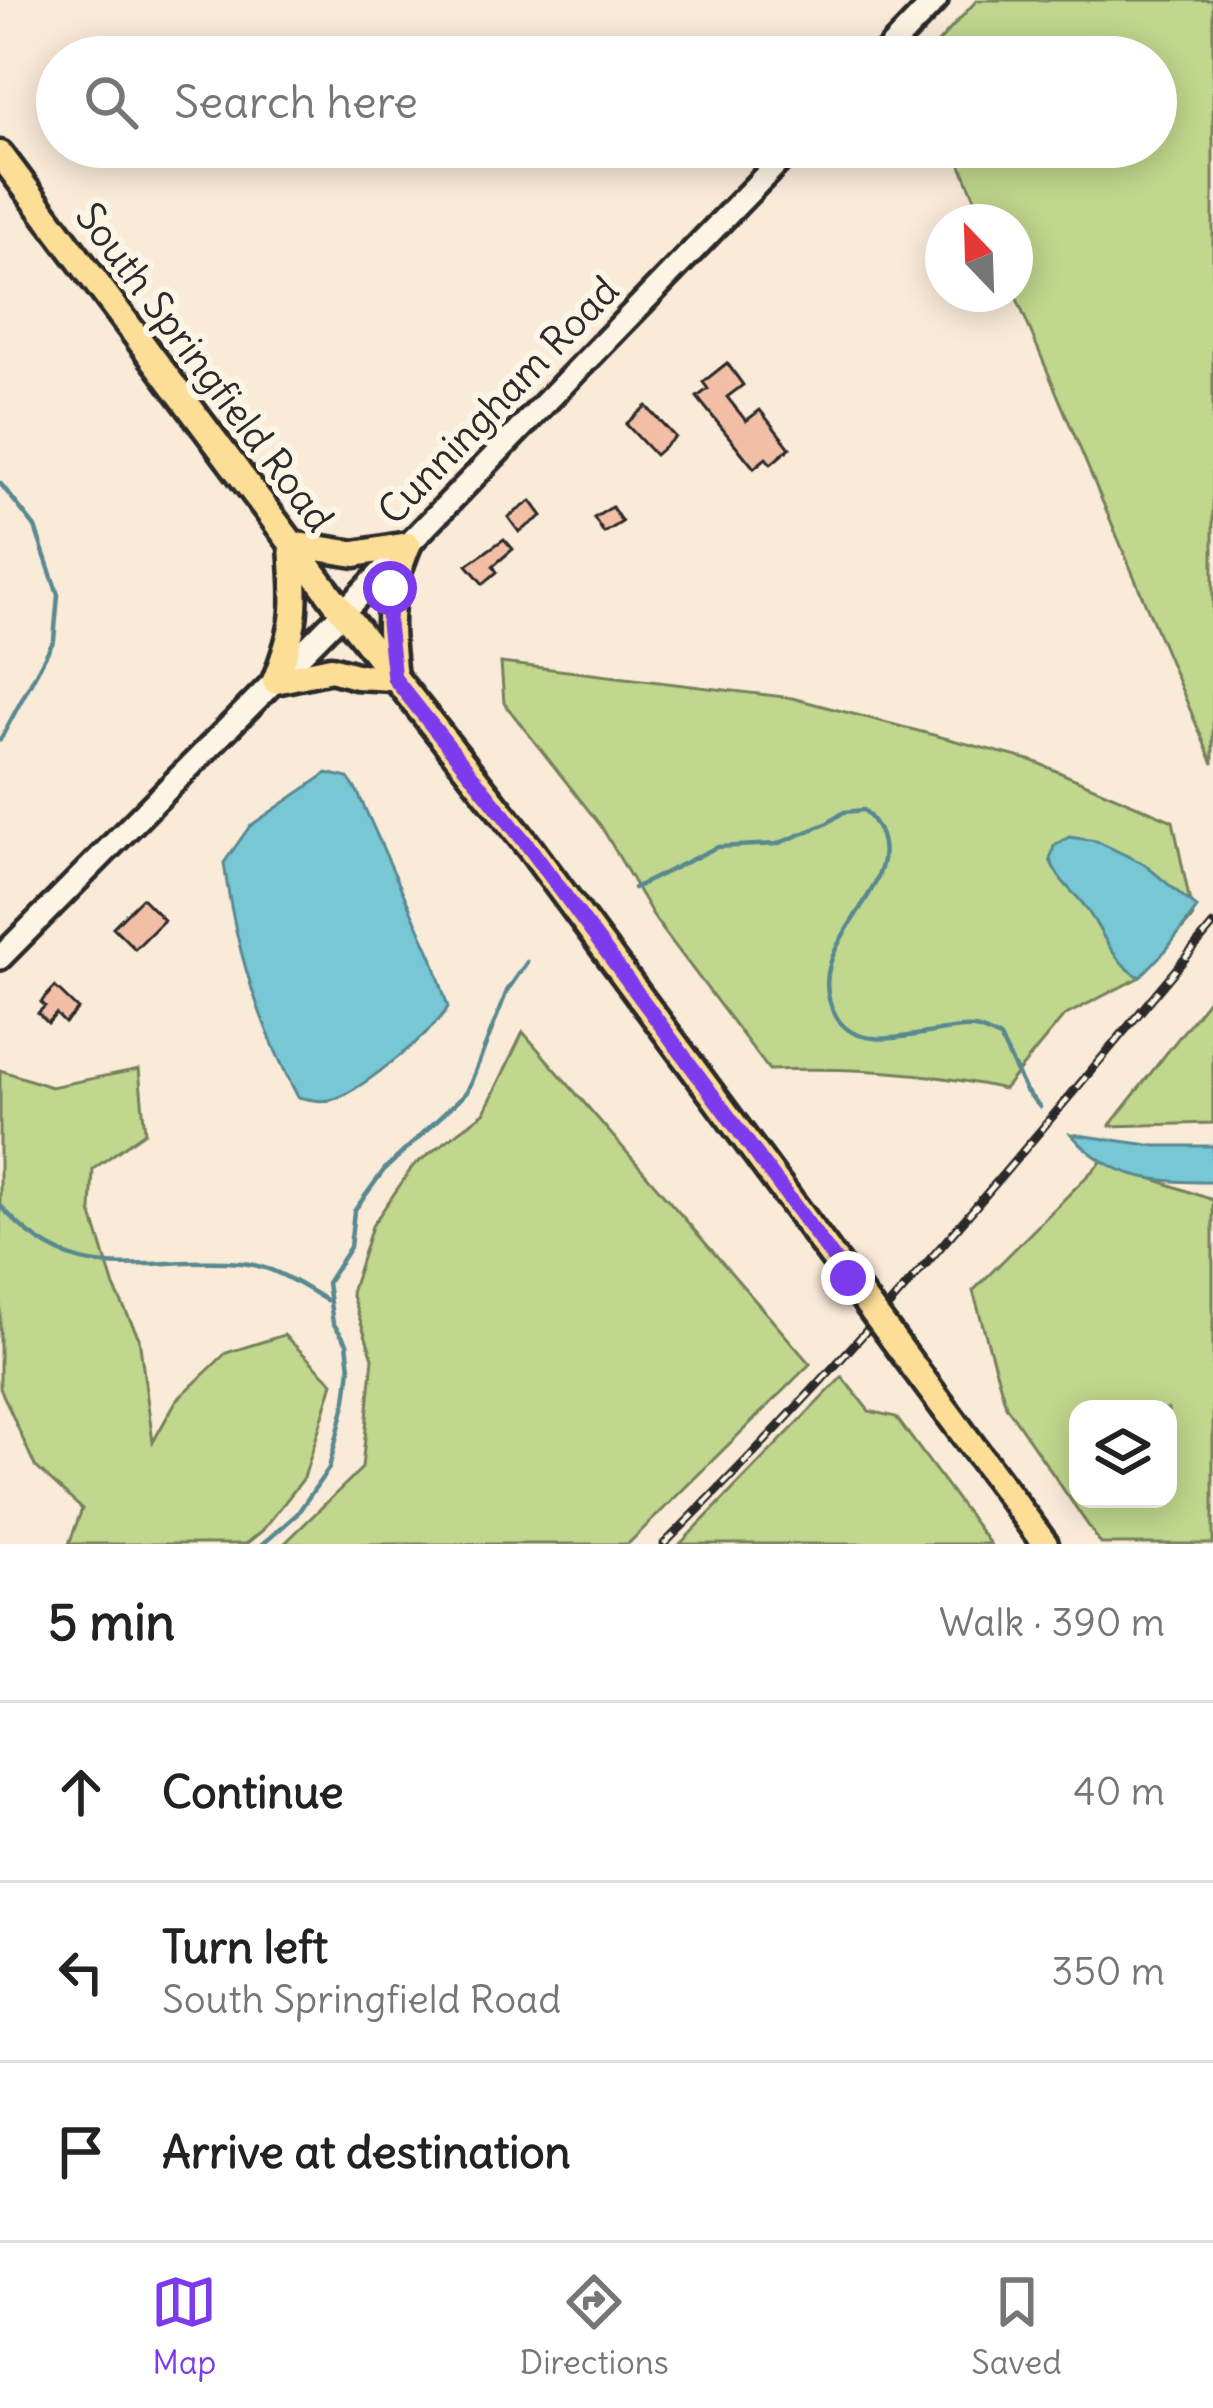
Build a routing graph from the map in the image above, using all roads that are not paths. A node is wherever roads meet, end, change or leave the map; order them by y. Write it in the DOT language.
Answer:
graph roads {
  1 [pos="936,0"];
  2 [pos="901,36"];
  3 [pos="0,154"];
  4 [pos="773,168"];
  5 [pos="292,544"];
  6 [pos="407,545"];
  7 [pos="344,612"];
  8 [pos="394,678"];
  9 [pos="275,681"];
  10 [pos="0,958"];
  11 [pos="1045,1544"];
  1 -- 2 [label="main road"];
  3 -- 5 [label="main road, South Springfield Road"];
  4 -- 6 [label="main road, Cunningham Road"];
  5 -- 6 [label="main road"];
  5 -- 7 [label="main road, South Springfield Road"];
  5 -- 9 [label="main road"];
  6 -- 7 [label="main road, Cunningham Road"];
  6 -- 8 [label="main road"];
  7 -- 8 [label="main road, South Springfield Road"];
  7 -- 9 [label="main road, Cunningham Road"];
  8 -- 9 [label="main road"];
  8 -- 11 [label="main road, South Springfield Road, bridge"];
  9 -- 10 [label="main road, Cunningham Road"];
}
